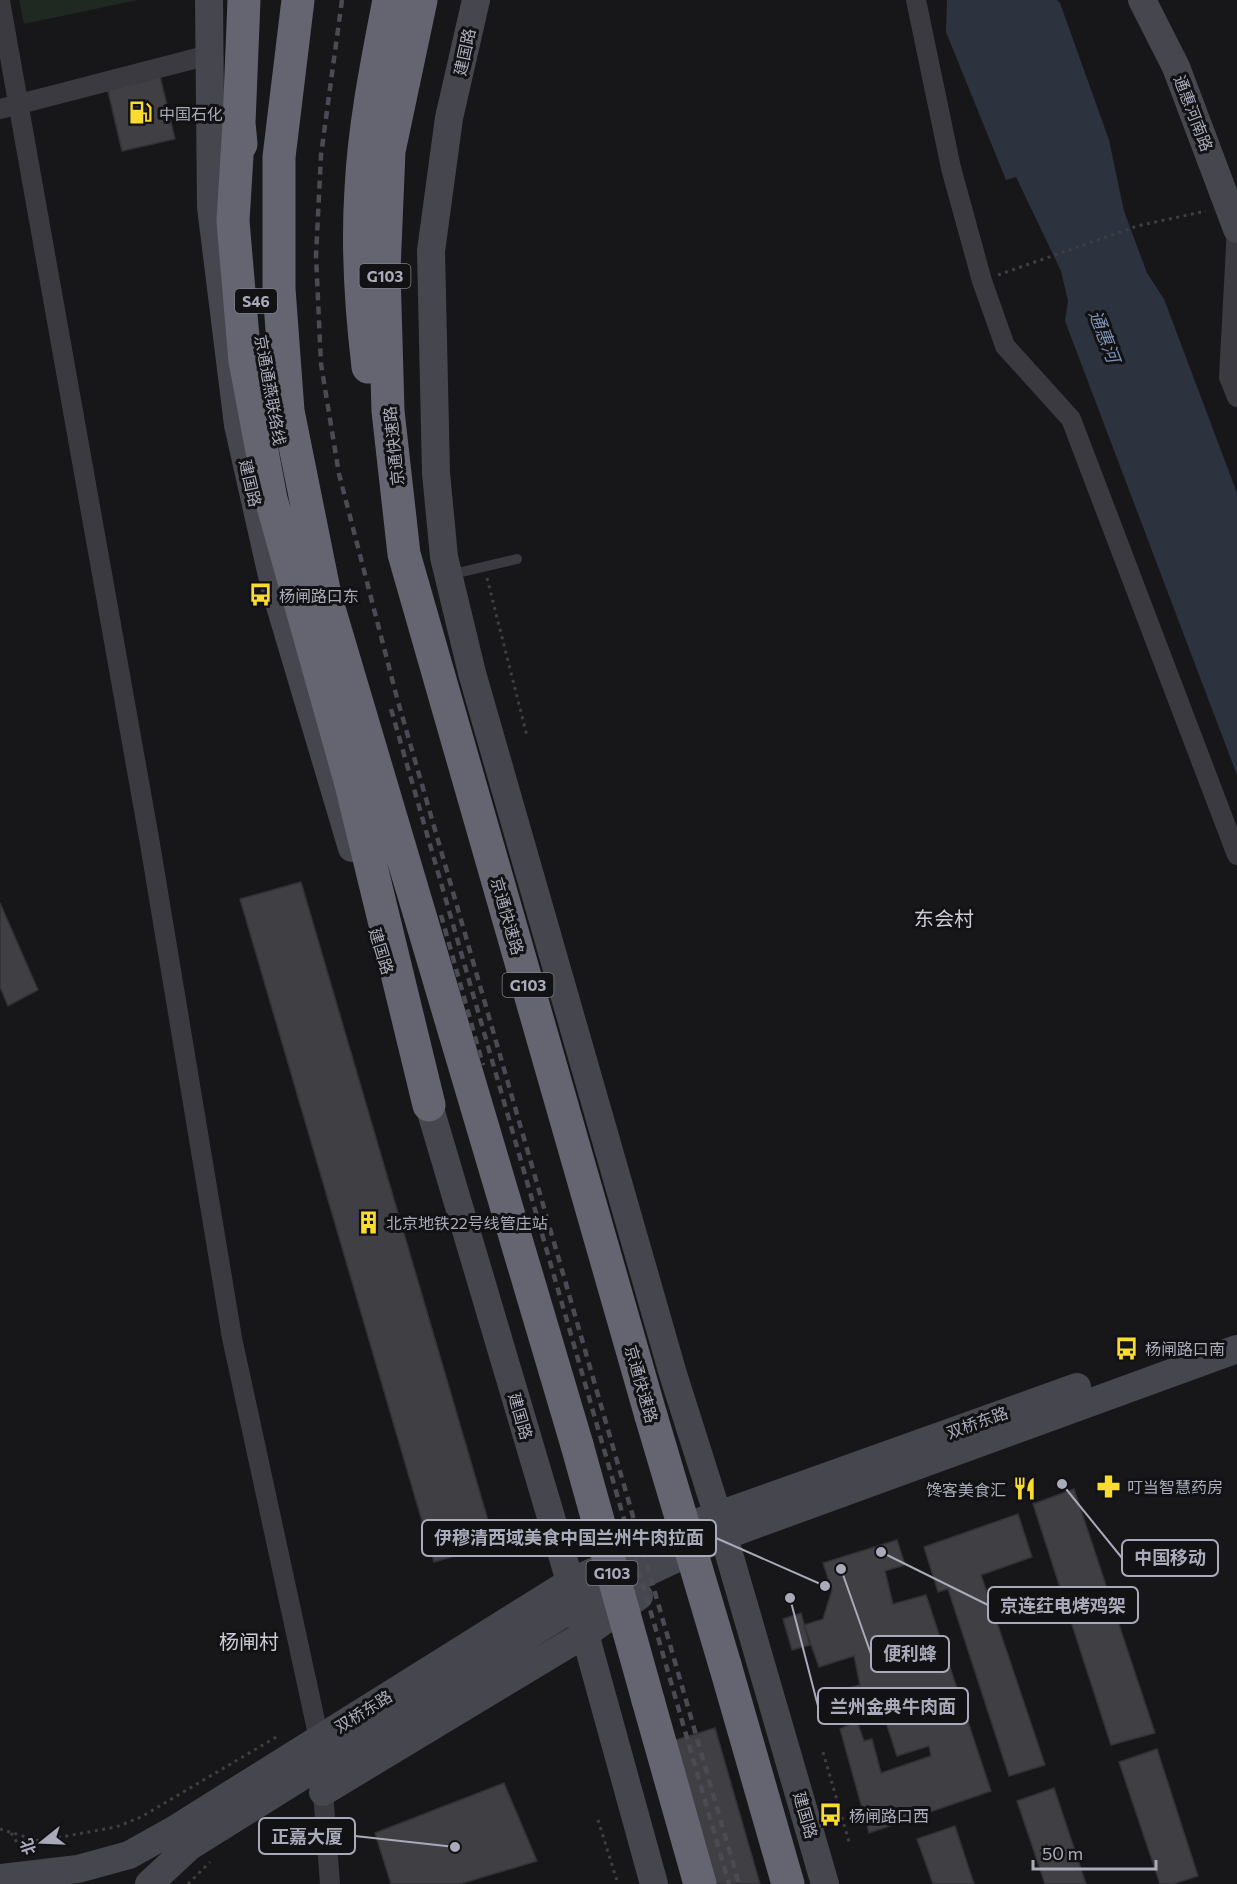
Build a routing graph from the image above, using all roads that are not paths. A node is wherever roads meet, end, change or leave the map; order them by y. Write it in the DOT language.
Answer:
graph roads {
  1 [pos="209,0"];
  2 [pos="244,0"];
  3 [pos="298,0"];
  4 [pos="389,0"];
  5 [pos="421,0"];
  6 [pos="476,0"];
  7 [pos="916,0"];
  8 [pos="1142,0"];
  9 [pos="0,1"];
  10 [pos="209,55"];
  11 [pos="9,106"];
  12 [pos="239,123"];
  13 [pos="1234,221"];
  14 [pos="1237,397"];
  15 [pos="404,554"];
  16 [pos="517,559"];
  17 [pos="449,575"];
  18 [pos="325,595"];
  19 [pos="1237,855"];
  20 [pos="429,1106"];
  21 [pos="1237,1330"];
  22 [pos="1237,1349"];
  23 [pos="721,1526"];
  24 [pos="570,1583"];
  25 [pos="585,1634"];
  26 [pos="319,1739"];
  27 [pos="317,1780"];
  28 [pos="0,1878"];
  29 [pos="149,1884"];
  30 [pos="330,1884"];
  31 [pos="654,1884"];
  32 [pos="700,1884"];
  33 [pos="788,1884"];
  34 [pos="825,1884"];
  1 -- 10 [label="main road, 建国路"];
  2 -- 12 [label="highway, 京通通燕联络线 / S46"];
  3 -- 18 [label="highway, G103"];
  4 -- 15 [label="highway"];
  5 -- 15 [label="highway, 京通快速路 / G103"];
  6 -- 17 [label="main road, 建国路"];
  7 -- 19 [label="street"];
  8 -- 13 [label="main road, 通惠河南路"];
  9 -- 11 [label="street"];
  10 -- 11 [label="street"];
  10 -- 20 [label="main road, 建国路"];
  11 -- 26 [label="street"];
  12 -- 18 [label="highway, 京通通燕联络线 / S46"];
  12 -- 20 [label="highway"];
  13 -- 14 [label="street"];
  15 -- 33 [label="highway, 京通快速路 / G103, bridge"];
  16 -- 17 [label="lane"];
  17 -- 23 [label="main road, 建国路"];
  18 -- 32 [label="highway, G103, bridge"];
  20 -- 24 [label="main road, 建国路"];
  21 -- 23 [label="main road, 双桥东路"];
  22 -- 23 [label="main road, 双桥东路"];
  23 -- 24 [label="main road, 双桥东路"];
  23 -- 25 [label="main road, 双桥东路"];
  23 -- 34 [label="main road, 建国路"];
  24 -- 25 [label="main road, 建国路"];
  24 -- 26 [label="main road, 双桥东路"];
  24 -- 27 [label="main road, 双桥东路"];
  25 -- 27 [label="main road, 双桥东路"];
  25 -- 31 [label="main road, 建国路"];
  26 -- 28 [label="main road, 双桥东路"];
  27 -- 29 [label="main road, 双桥东路"];
  27 -- 30 [label="street"];
}
